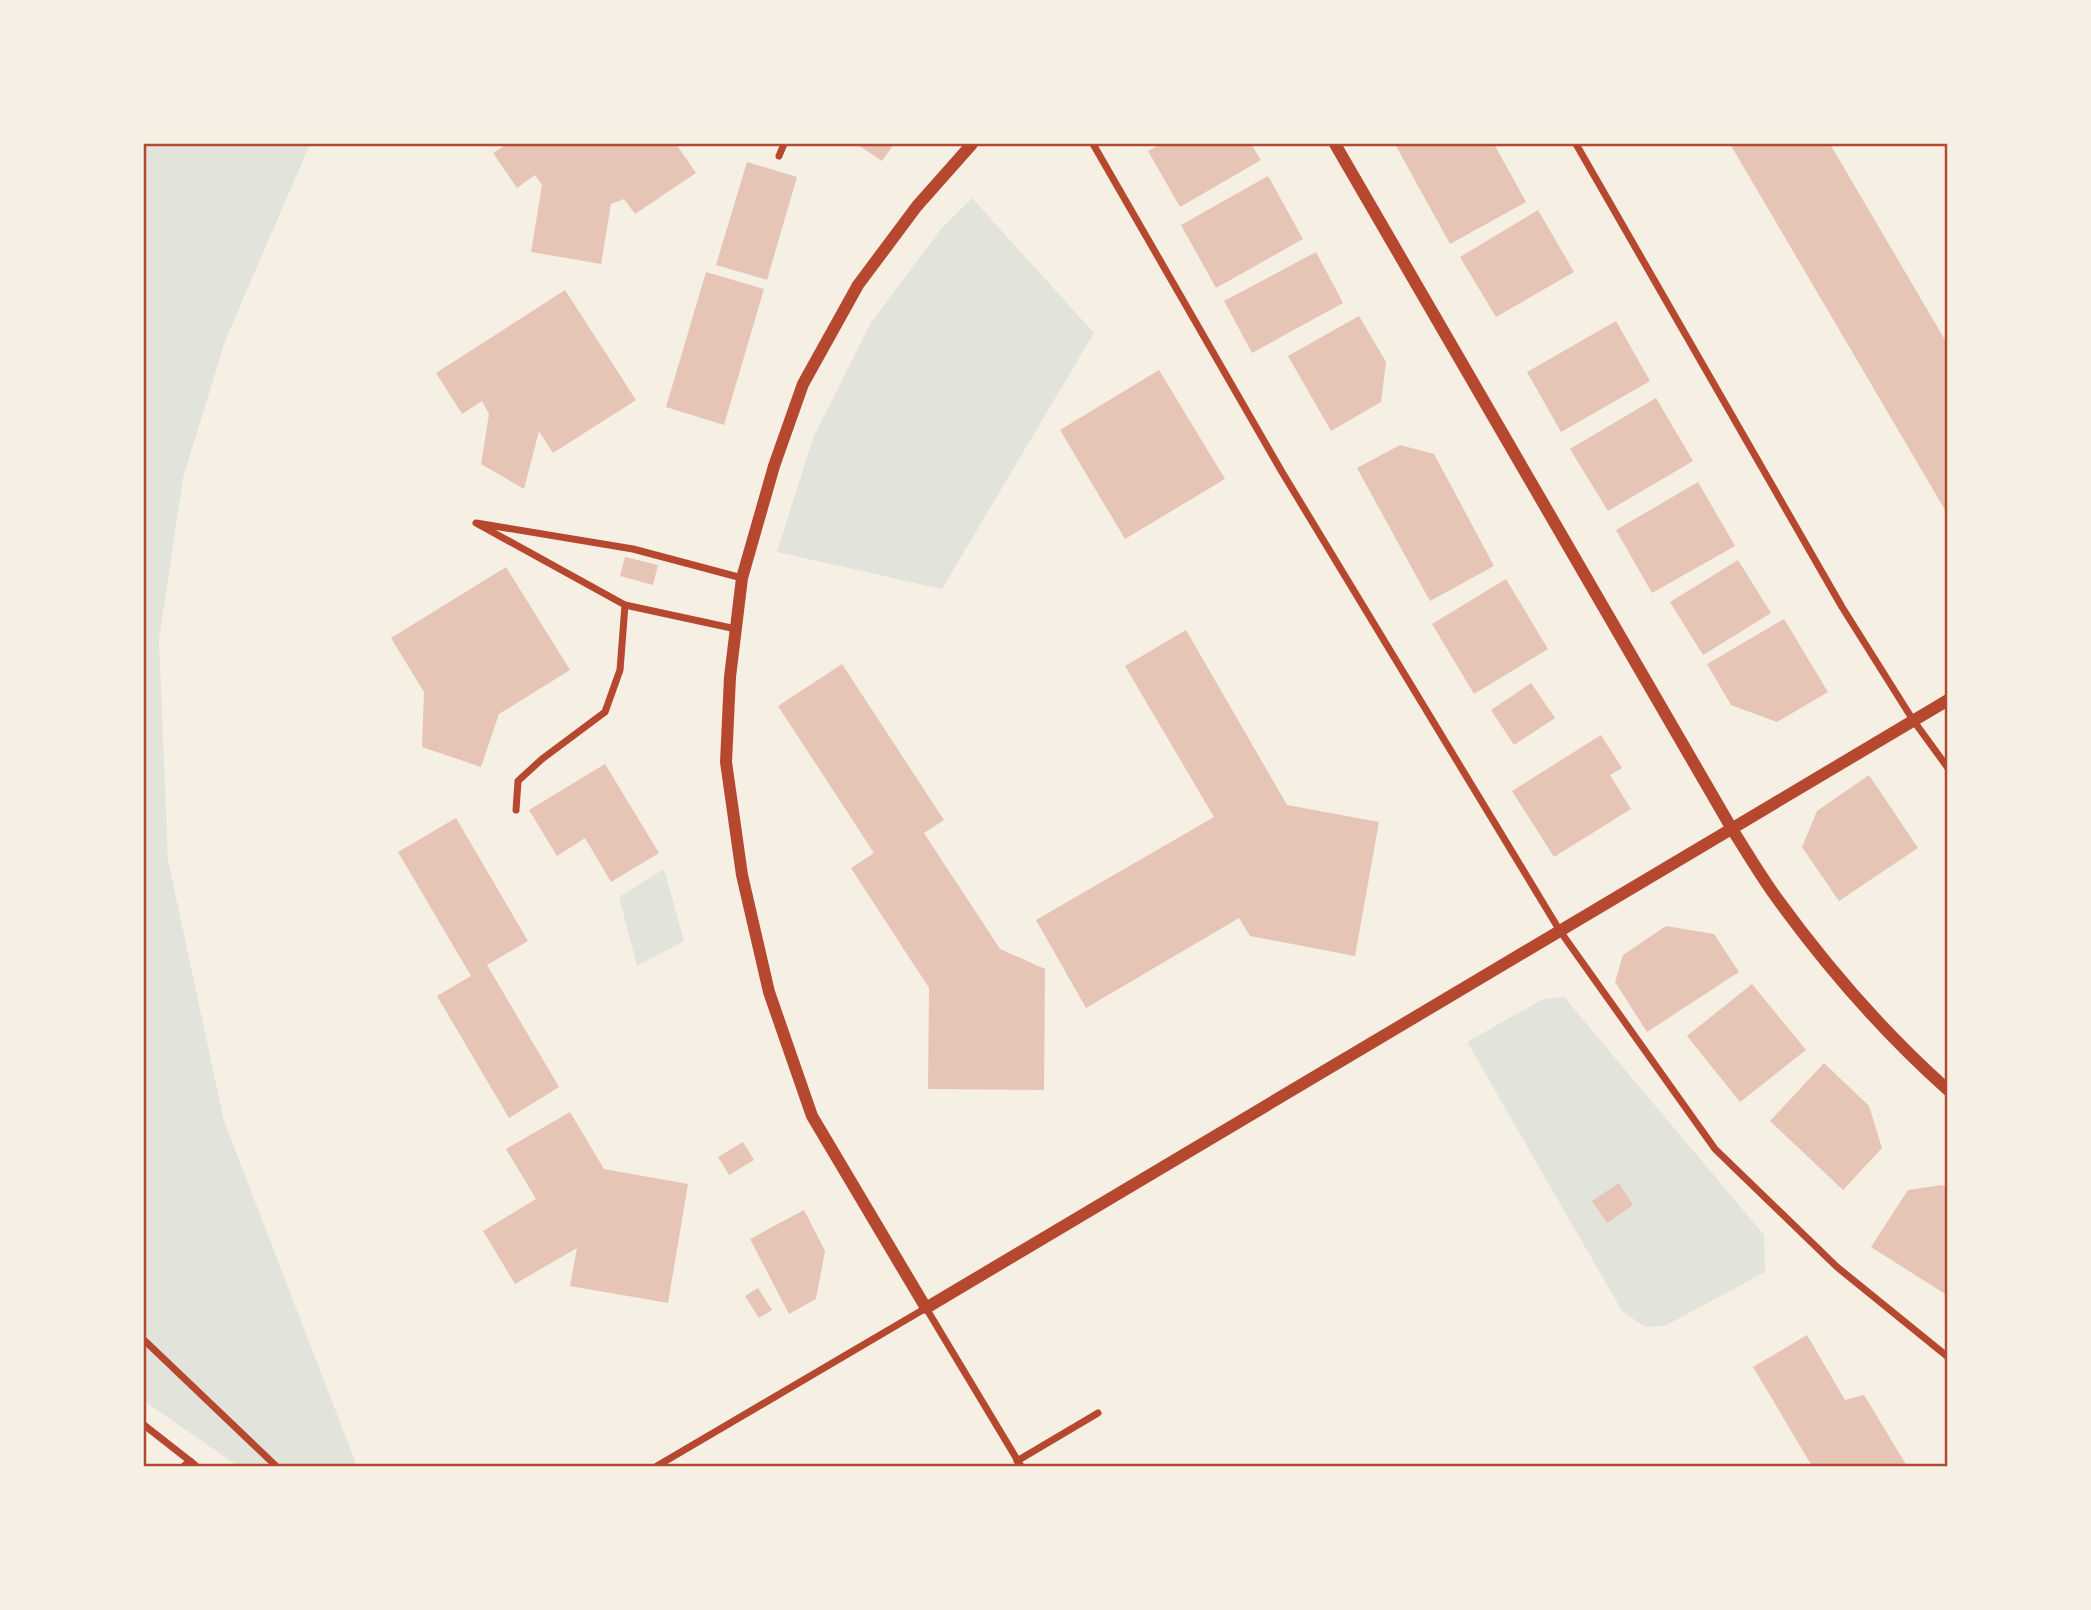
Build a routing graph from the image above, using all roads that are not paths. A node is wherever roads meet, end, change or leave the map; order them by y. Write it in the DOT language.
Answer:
graph roads {
  1 [pos="784,144"];
  2 [pos="972,144"];
  3 [pos="1093,144"];
  4 [pos="1335,144"];
  5 [pos="1576,144"];
  6 [pos="779,156"];
  7 [pos="742,578"];
  8 [pos="625,604"];
  9 [pos="736,629"];
  10 [pos="1948,700"];
  11 [pos="1913,720"];
  12 [pos="1948,768"];
  13 [pos="516,810"];
  14 [pos="1732,829"];
  15 [pos="1560,930"];
  16 [pos="1948,1090"];
  17 [pos="926,1308"];
  18 [pos="144,1340"];
  19 [pos="1948,1356"];
  20 [pos="1098,1413"];
  21 [pos="144,1425"];
  22 [pos="1019,1464"];
  23 [pos="190,1465"];
  24 [pos="276,1466"];
  25 [pos="657,1466"];
  1 -- 6 [label="street"];
  2 -- 7 [label="street"];
  3 -- 15 [label="street"];
  4 -- 14 [label="street"];
  5 -- 11 [label="street"];
  7 -- 8 [label="street"];
  7 -- 9 [label="street"];
  8 -- 9 [label="street"];
  8 -- 13 [label="street"];
  9 -- 17 [label="street"];
  10 -- 11 [label="street"];
  11 -- 12 [label="street"];
  11 -- 14 [label="street"];
  14 -- 15 [label="street"];
  14 -- 16 [label="street"];
  15 -- 17 [label="street"];
  15 -- 19 [label="street"];
  17 -- 22 [label="street"];
  17 -- 25 [label="street"];
  18 -- 24 [label="street"];
  20 -- 22 [label="street"];
  21 -- 23 [label="street"];
}
